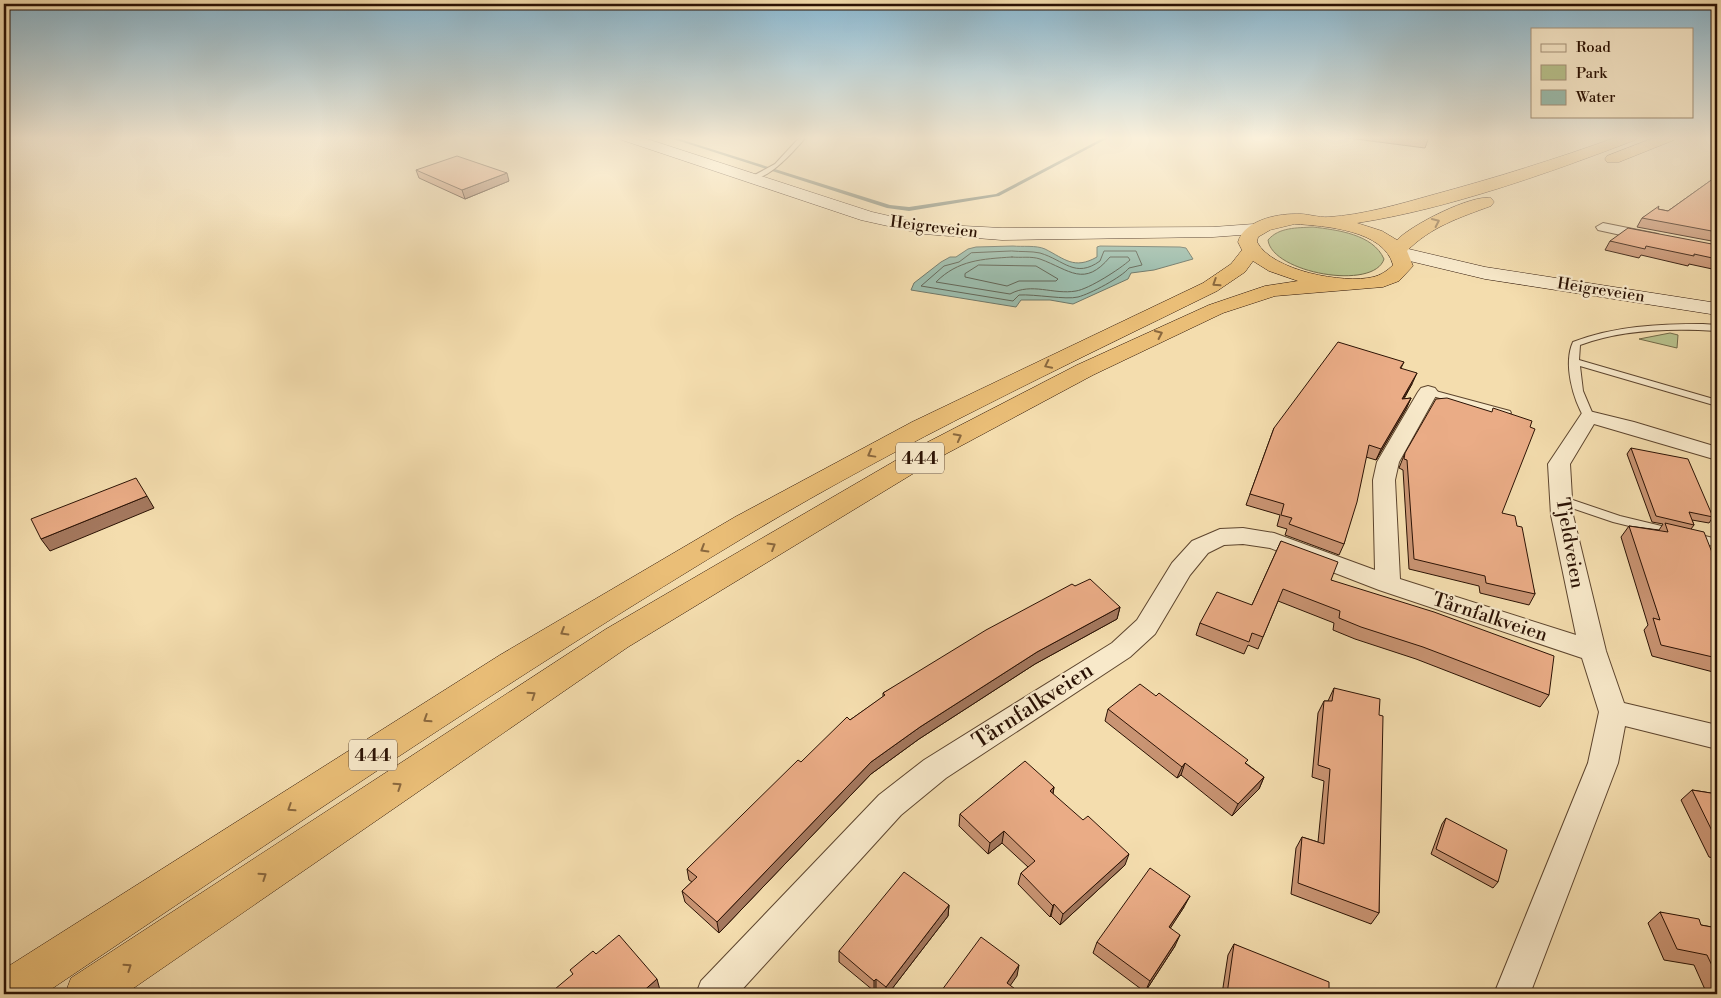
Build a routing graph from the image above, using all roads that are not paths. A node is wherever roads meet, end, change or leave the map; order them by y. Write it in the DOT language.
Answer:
graph roads {
  1 [pos="793,184"];
  2 [pos="1490,184"];
  3 [pos="1537,184"];
  4 [pos="1314,220"];
  5 [pos="1603,227"];
  6 [pos="1254,229"];
  7 [pos="1163,232"];
  8 [pos="1670,240"];
  9 [pos="1251,249"];
  10 [pos="1399,251"];
  11 [pos="1484,273"];
  12 [pos="1392,277"];
  13 [pos="1334,283"];
  14 [pos="1717,308"];
  15 [pos="1717,328"];
  16 [pos="1574,361"];
  17 [pos="1428,392"];
  18 [pos="1717,403"];
  19 [pos="1516,416"];
  20 [pos="1589,417"];
  21 [pos="1717,454"];
  22 [pos="1561,500"];
  23 [pos="1717,543"];
  24 [pos="1388,584"];
  25 [pos="1593,651"];
  26 [pos="1613,712"];
  27 [pos="1717,737"];
  28 [pos="5,994"];
  29 [pos="87,994"];
  30 [pos="714,994"];
  31 [pos="1512,994"];
  1 -- 7 [label="main road, Heigreveien"];
  2 -- 4 [label="highway"];
  10 -- 3 [label="highway, one-way"];
  4 -- 6 [label="highway"];
  4 -- 10 [label="highway"];
  5 -- 8 [label="street"];
  6 -- 7 [label="main road, Heigreveien"];
  6 -- 9 [label="highway, 444"];
  7 -- 9 [label="main road, Heigreveien"];
  9 -- 13 [label="highway, 444"];
  9 -- 28 [label="highway, 444, one-way"];
  10 -- 11 [label="main road, Heigreveien"];
  10 -- 12 [label="highway"];
  11 -- 12 [label="main road, Heigreveien"];
  11 -- 14 [label="main road, Heigreveien"];
  12 -- 13 [label="highway, 444"];
  29 -- 13 [label="highway, 444, one-way"];
  15 -- 16 [label="lane"];
  16 -- 18 [label="lane"];
  16 -- 20 [label="lane"];
  17 -- 19 [label="lane"];
  17 -- 24 [label="street"];
  20 -- 21 [label="street"];
  20 -- 22 [label="street, Tjeldveien"];
  22 -- 23 [label="lane"];
  22 -- 25 [label="street, Tjeldveien"];
  24 -- 25 [label="street, Tårnfalkveien"];
  24 -- 30 [label="street, Tårnfalkveien"];
  25 -- 26 [label="street, Tjeldveien"];
  26 -- 27 [label="street"];
  26 -- 31 [label="street, Tjeldveien"];
}
